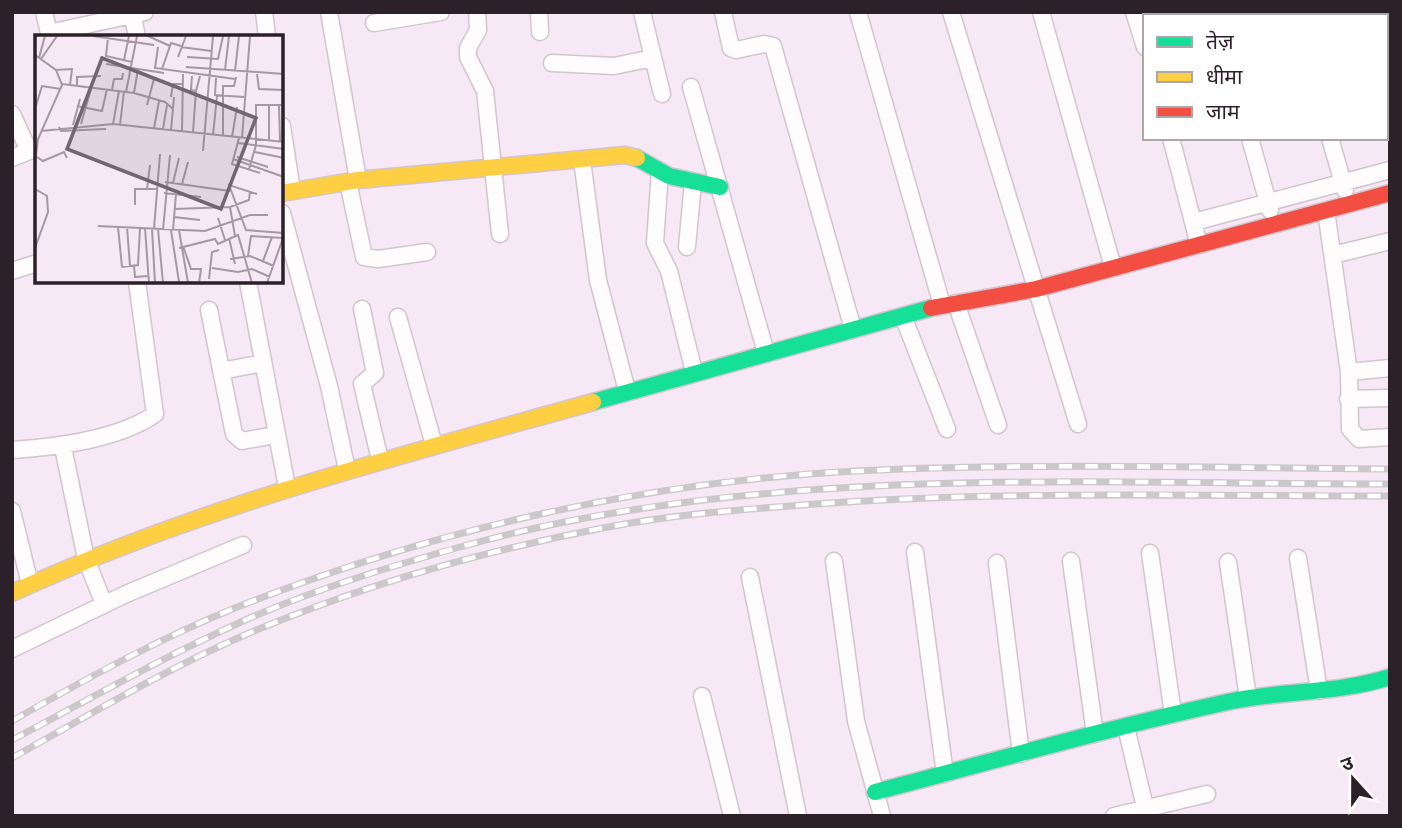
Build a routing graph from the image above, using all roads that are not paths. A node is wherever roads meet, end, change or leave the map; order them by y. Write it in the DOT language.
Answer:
graph roads {
  1 [pos="44,12"];
  2 [pos="264,12"];
  3 [pos="329,12"];
  4 [pos="442,12"];
  5 [pos="477,12"];
  6 [pos="539,12"];
  7 [pos="642,12"];
  8 [pos="723,12"];
  9 [pos="858,12"];
  10 [pos="951,12"];
  11 [pos="1041,12"];
  12 [pos="1134,12"];
  13 [pos="137,13"];
  14 [pos="374,23"];
  15 [pos="540,32"];
  16 [pos="50,35"];
  17 [pos="137,35"];
  18 [pos="268,35"];
  19 [pos="1143,41"];
  20 [pos="653,58"];
  21 [pos="552,63"];
  22 [pos="691,87"];
  23 [pos="662,94"];
  24 [pos="12,114"];
  25 [pos="1172,140"];
  26 [pos="1251,140"];
  27 [pos="1331,140"];
  28 [pos="33,149"];
  29 [pos="284,152"];
  30 [pos="12,158"];
  31 [pos="582,160"];
  32 [pos="492,168"];
  33 [pos="1390,170"];
  34 [pos="660,171"];
  35 [pos="353,181"];
  36 [pos="693,182"];
  37 [pos="1342,182"];
  38 [pos="720,187"];
  39 [pos="287,192"];
  40 [pos="1390,193"];
  41 [pos="1268,202"];
  42 [pos="1349,205"];
  43 [pos="1326,211"];
  44 [pos="284,220"];
  45 [pos="1194,222"];
  46 [pos="1274,225"];
  47 [pos="500,234"];
  48 [pos="1390,241"];
  49 [pos="1199,245"];
  50 [pos="687,247"];
  51 [pos="426,252"];
  52 [pos="1333,255"];
  53 [pos="35,264"];
  54 [pos="1113,267"];
  55 [pos="12,271"];
  56 [pos="137,284"];
  57 [pos="248,284"];
  58 [pos="1036,289"];
  59 [pos="949,304"];
  60 [pos="362,309"];
  61 [pos="209,310"];
  62 [pos="903,316"];
  63 [pos="398,317"];
  64 [pos="853,329"];
  65 [pos="766,353"];
  66 [pos="263,363"];
  67 [pos="1390,368"];
  68 [pos="221,371"];
  69 [pos="694,372"];
  70 [pos="1349,372"];
  71 [pos="627,391"];
  72 [pos="1390,398"];
  73 [pos="1348,399"];
  74 [pos="1078,424"];
  75 [pos="998,425"];
  76 [pos="947,429"];
  77 [pos="275,435"];
  78 [pos="1390,437"];
  79 [pos="434,445"];
  80 [pos="63,447"];
  81 [pos="12,450"];
  82 [pos="380,460"];
  83 [pos="347,470"];
  84 [pos="286,487"];
  85 [pos="12,510"];
  86 [pos="243,545"];
  87 [pos="915,552"];
  88 [pos="1150,553"];
  89 [pos="1298,558"];
  90 [pos="86,559"];
  91 [pos="834,561"];
  92 [pos="1072,561"];
  93 [pos="1228,562"];
  94 [pos="997,563"];
  95 [pos="750,578"];
  96 [pos="30,584"];
  97 [pos="12,593"];
  98 [pos="104,604"];
  99 [pos="12,649"];
  100 [pos="1390,677"];
  101 [pos="1319,691"];
  102 [pos="702,696"];
  103 [pos="1248,698"];
  104 [pos="1173,714"];
  105 [pos="1126,727"];
  106 [pos="1095,734"];
  107 [pos="1021,754"];
  108 [pos="945,774"];
  109 [pos="875,792"];
  110 [pos="1207,794"];
  111 [pos="1145,807"];
  112 [pos="732,816"];
  113 [pos="798,816"];
  114 [pos="882,816"];
  115 [pos="1114,816"];
  1 -- 16 [label="street"];
  2 -- 18 [label="street"];
  3 -- 35 [label="street"];
  4 -- 14 [label="street"];
  5 -- 32 [label="street"];
  6 -- 15 [label="street"];
  7 -- 20 [label="street"];
  8 -- 64 [label="street"];
  9 -- 59 [label="street"];
  10 -- 58 [label="street"];
  11 -- 54 [label="street"];
  12 -- 19 [label="street"];
  13 -- 16 [label="street"];
  13 -- 17 [label="street"];
  20 -- 21 [label="street"];
  20 -- 23 [label="street"];
  22 -- 38 [label="street"];
  24 -- 28 [label="street"];
  25 -- 45 [label="street"];
  26 -- 41 [label="street"];
  27 -- 37 [label="street"];
  28 -- 30 [label="street"];
  29 -- 39 [label="street"];
  31 -- 32 [label="street"];
  31 -- 34 [label="street"];
  31 -- 71 [label="street"];
  32 -- 35 [label="street"];
  32 -- 47 [label="street"];
  33 -- 37 [label="street"];
  34 -- 36 [label="street"];
  34 -- 69 [label="street"];
  35 -- 39 [label="street"];
  35 -- 51 [label="street"];
  36 -- 38 [label="street"];
  36 -- 50 [label="street"];
  37 -- 41 [label="street"];
  37 -- 42 [label="street"];
  38 -- 65 [label="street"];
  40 -- 42 [label="street"];
  41 -- 45 [label="street"];
  41 -- 46 [label="street"];
  42 -- 43 [label="street"];
  43 -- 46 [label="street"];
  43 -- 52 [label="street"];
  44 -- 83 [label="street"];
  45 -- 49 [label="street"];
  46 -- 49 [label="street"];
  48 -- 52 [label="street"];
  49 -- 54 [label="street"];
  52 -- 70 [label="street"];
  53 -- 55 [label="street"];
  54 -- 58 [label="street"];
  56 -- 80 [label="street"];
  57 -- 66 [label="street"];
  58 -- 59 [label="street"];
  58 -- 74 [label="street"];
  59 -- 62 [label="street"];
  59 -- 75 [label="street"];
  60 -- 82 [label="street"];
  61 -- 68 [label="street"];
  62 -- 64 [label="street"];
  62 -- 76 [label="street"];
  63 -- 79 [label="street"];
  64 -- 65 [label="street"];
  65 -- 69 [label="street"];
  66 -- 68 [label="street"];
  66 -- 77 [label="street"];
  67 -- 70 [label="street"];
  68 -- 77 [label="street"];
  69 -- 71 [label="street"];
  70 -- 73 [label="street"];
  71 -- 79 [label="street"];
  72 -- 73 [label="street"];
  73 -- 78 [label="street"];
  77 -- 84 [label="street"];
  79 -- 82 [label="street"];
  80 -- 81 [label="street"];
  80 -- 90 [label="street"];
  82 -- 83 [label="street"];
  83 -- 84 [label="street"];
  84 -- 90 [label="street"];
  85 -- 96 [label="street"];
  86 -- 98 [label="street"];
  87 -- 108 [label="street"];
  88 -- 104 [label="street"];
  89 -- 101 [label="street"];
  90 -- 96 [label="street"];
  90 -- 98 [label="street"];
  91 -- 109 [label="street"];
  92 -- 106 [label="street"];
  93 -- 103 [label="street"];
  94 -- 107 [label="street"];
  95 -- 113 [label="street"];
  96 -- 97 [label="street"];
  98 -- 99 [label="street"];
  100 -- 101 [label="street"];
  101 -- 103 [label="street"];
  102 -- 112 [label="street"];
  103 -- 104 [label="street"];
  104 -- 105 [label="street"];
  105 -- 106 [label="street"];
  105 -- 111 [label="street"];
  106 -- 107 [label="street"];
  107 -- 108 [label="street"];
  108 -- 109 [label="street"];
  109 -- 114 [label="street"];
  110 -- 111 [label="street"];
  111 -- 115 [label="street"];
}
